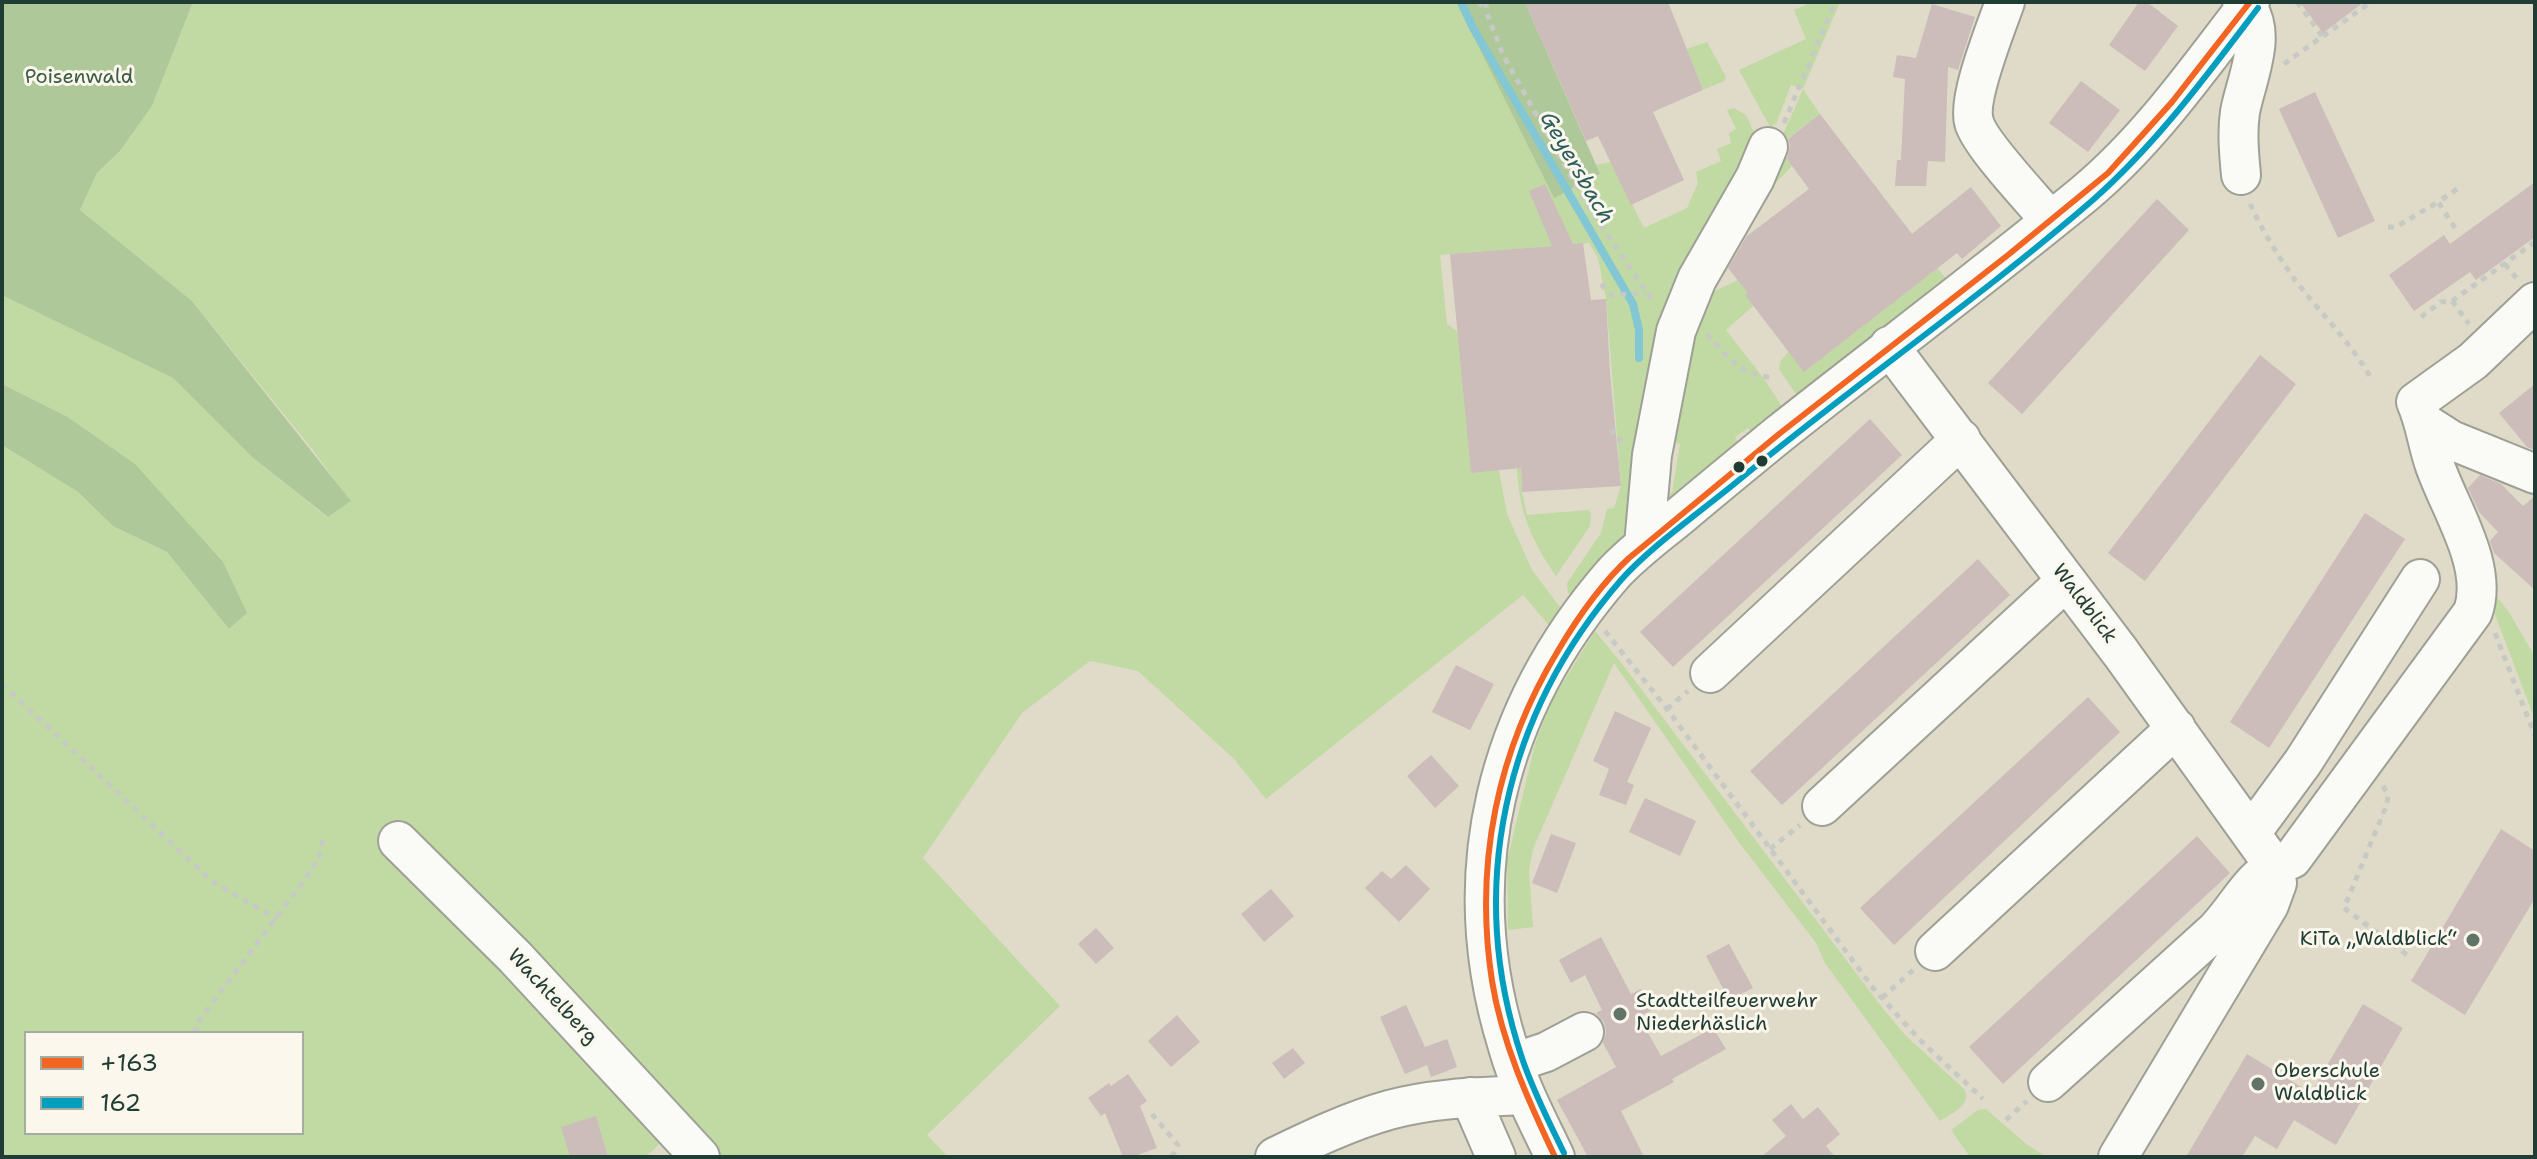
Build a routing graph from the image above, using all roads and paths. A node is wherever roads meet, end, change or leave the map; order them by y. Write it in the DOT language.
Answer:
graph roads {
  1 [pos="1478,2"];
  2 [pos="1486,2"];
  3 [pos="1835,2"];
  4 [pos="2005,2"];
  5 [pos="2297,2"];
  6 [pos="2371,2"];
  7 [pos="2247,3"];
  8 [pos="1486,11"];
  9 [pos="2323,37"];
  10 [pos="2246,87"];
  11 [pos="1800,88"];
  12 [pos="1768,147"];
  13 [pos="2244,186"];
  14 [pos="2460,187"];
  15 [pos="2438,202"];
  16 [pos="2050,220"];
  17 [pos="2388,227"];
  18 [pos="2455,228"];
  19 [pos="2535,242"];
  20 [pos="1601,284"];
  21 [pos="1647,293"];
  22 [pos="2535,302"];
  23 [pos="2421,317"];
  24 [pos="1680,320"];
  25 [pos="1889,346"];
  26 [pos="1770,377"];
  27 [pos="2372,380"];
  28 [pos="2426,424"];
  29 [pos="1612,429"];
  30 [pos="1961,439"];
  31 [pos="1621,441"];
  32 [pos="2535,474"];
  33 [pos="1644,545"];
  34 [pos="2420,579"];
  35 [pos="2066,581"];
  36 [pos="2477,598"];
  37 [pos="1596,621"];
  38 [pos="1710,673"];
  39 [pos="2,684"];
  40 [pos="2176,728"];
  41 [pos="2535,736"];
  42 [pos="2386,790"];
  43 [pos="1822,806"];
  44 [pos="2251,833"];
  45 [pos="323,837"];
  46 [pos="398,841"];
  47 [pos="2274,866"];
  48 [pos="277,919"];
  49 [pos="1935,951"];
  50 [pos="2407,955"];
  51 [pos="1882,998"];
  52 [pos="195,1031"];
  53 [pos="1584,1032"];
  54 [pos="1519,1079"];
  55 [pos="2048,1082"];
  56 [pos="1470,1097"];
  57 [pos="1983,1099"];
  58 [pos="1152,1114"];
  59 [pos="700,1157"];
  60 [pos="1172,1157"];
  61 [pos="1275,1157"];
  62 [pos="1496,1157"];
  63 [pos="1555,1157"];
  64 [pos="2118,1157"];
  1 -- 8 [label="path"];
  2 -- 8 [label="path"];
  3 -- 11 [label="path"];
  4 -- 16 [label="street"];
  5 -- 9 [label="path"];
  6 -- 9 [label="path"];
  7 -- 10 [label="street"];
  7 -- 16 [label="street"];
  8 -- 21 [label="path"];
  9 -- 10 [label="path"];
  10 -- 13 [label="street"];
  12 -- 24 [label="street"];
  13 -- 27 [label="path"];
  14 -- 15 [label="path"];
  15 -- 17 [label="path"];
  15 -- 18 [label="path"];
  16 -- 25 [label="street"];
  19 -- 23 [label="path"];
  20 -- 21 [label="path"];
  21 -- 24 [label="path"];
  22 -- 28 [label="street"];
  24 -- 26 [label="path"];
  24 -- 33 [label="street"];
  25 -- 30 [label="street, Waldblick"];
  25 -- 33 [label="street"];
  28 -- 32 [label="street"];
  28 -- 36 [label="street"];
  29 -- 31 [label="path"];
  30 -- 35 [label="street, Waldblick"];
  30 -- 38 [label="street"];
  33 -- 54 [label="street"];
  34 -- 44 [label="street"];
  35 -- 40 [label="street, Waldblick"];
  35 -- 43 [label="street"];
  36 -- 41 [label="path"];
  36 -- 47 [label="street"];
  37 -- 51 [label="path"];
  39 -- 48 [label="path"];
  40 -- 44 [label="street, Waldblick"];
  40 -- 49 [label="street"];
  42 -- 50 [label="path"];
  44 -- 47 [label="street, Waldblick"];
  45 -- 48 [label="path"];
  46 -- 59 [label="street, Wachtelberg"];
  47 -- 55 [label="street"];
  47 -- 64 [label="street"];
  48 -- 52 [label="path"];
  49 -- 51 [label="path"];
  51 -- 57 [label="path"];
  53 -- 54 [label="street"];
  54 -- 56 [label="street"];
  54 -- 63 [label="street"];
  56 -- 61 [label="street"];
  56 -- 62 [label="street"];
  58 -- 60 [label="path"];
}
